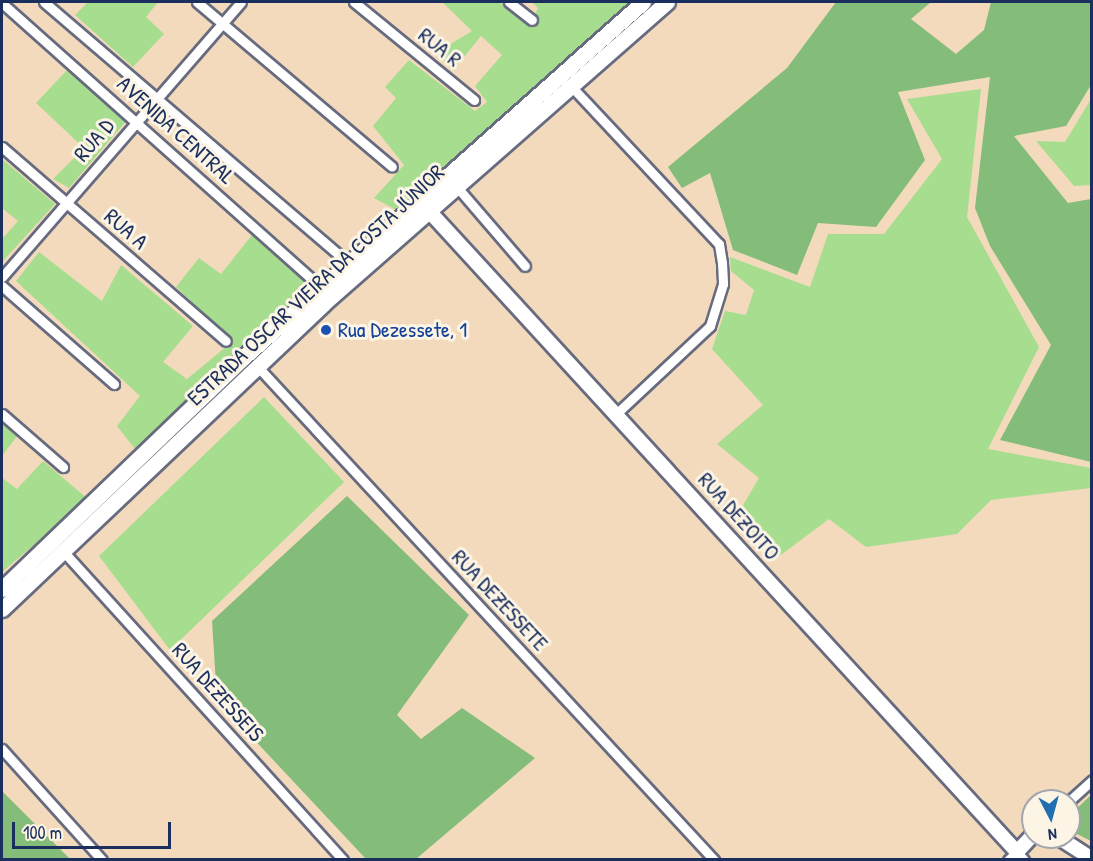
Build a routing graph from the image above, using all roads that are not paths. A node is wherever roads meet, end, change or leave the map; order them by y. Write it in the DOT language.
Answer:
graph roads {
  1 [pos="44,2"];
  2 [pos="197,2"];
  3 [pos="241,2"];
  4 [pos="354,2"];
  5 [pos="509,2"];
  6 [pos="643,2"];
  7 [pos="667,2"];
  8 [pos="2,3"];
  9 [pos="532,20"];
  10 [pos="222,23"];
  11 [pos="570,85"];
  12 [pos="157,99"];
  13 [pos="474,100"];
  14 [pos="137,120"];
  15 [pos="2,147"];
  16 [pos="392,166"];
  17 [pos="457,187"];
  18 [pos="65,203"];
  19 [pos="429,211"];
  20 [pos="349,263"];
  21 [pos="525,266"];
  22 [pos="2,277"];
  23 [pos="2,286"];
  24 [pos="323,289"];
  25 [pos="226,340"];
  26 [pos="258,367"];
  27 [pos="114,384"];
  28 [pos="617,413"];
  29 [pos="2,414"];
  30 [pos="63,467"];
  31 [pos="63,551"];
  32 [pos="2,589"];
  33 [pos="2,609"];
  34 [pos="2,748"];
  35 [pos="1077,849"];
  36 [pos="1016,857"];
  37 [pos="1092,859"];
  38 [pos="102,860"];
  39 [pos="343,860"];
  40 [pos="714,860"];
  1 -- 12 [label="street, AVENIDA CENTRAL"];
  2 -- 10 [label="street"];
  3 -- 10 [label="street, RUA D"];
  4 -- 13 [label="street, RUA R"];
  5 -- 9 [label="street"];
  6 -- 20 [label="main road, ESTRADA OSCAR VIEIRA DA COSTA JÚNIOR"];
  7 -- 11 [label="main road, ESTRADA OSCAR VIEIRA DA COSTA JÚNIOR"];
  8 -- 14 [label="street, AVENIDA CENTRAL"];
  10 -- 12 [label="street, RUA D"];
  10 -- 16 [label="street"];
  11 -- 17 [label="main road, ESTRADA OSCAR VIEIRA DA COSTA JÚNIOR"];
  11 -- 28 [label="street"];
  12 -- 14 [label="street, RUA D"];
  12 -- 20 [label="street, AVENIDA CENTRAL"];
  14 -- 18 [label="street, RUA D"];
  14 -- 24 [label="street, AVENIDA CENTRAL"];
  15 -- 18 [label="street, RUA A"];
  17 -- 19 [label="main road, ESTRADA OSCAR VIEIRA DA COSTA JÚNIOR"];
  17 -- 21 [label="street"];
  18 -- 22 [label="street, RUA D"];
  18 -- 25 [label="street, RUA A"];
  19 -- 26 [label="main road, ESTRADA OSCAR VIEIRA DA COSTA JÚNIOR"];
  19 -- 28 [label="main road, RUA DEZOITO"];
  20 -- 24 [label="main road, ESTRADA OSCAR VIEIRA DA COSTA JÚNIOR"];
  23 -- 27 [label="street"];
  24 -- 32 [label="main road, ESTRADA OSCAR VIEIRA DA COSTA JÚNIOR"];
  26 -- 31 [label="main road, ESTRADA OSCAR VIEIRA DA COSTA JÚNIOR"];
  26 -- 40 [label="street, RUA DEZESSETE"];
  28 -- 36 [label="main road, RUA DEZOITO"];
  29 -- 30 [label="street"];
  31 -- 33 [label="main road, ESTRADA OSCAR VIEIRA DA COSTA JÚNIOR"];
  31 -- 39 [label="street, RUA DEZESSEIS"];
  34 -- 38 [label="street"];
  35 -- 37 [label="main road"];
}
